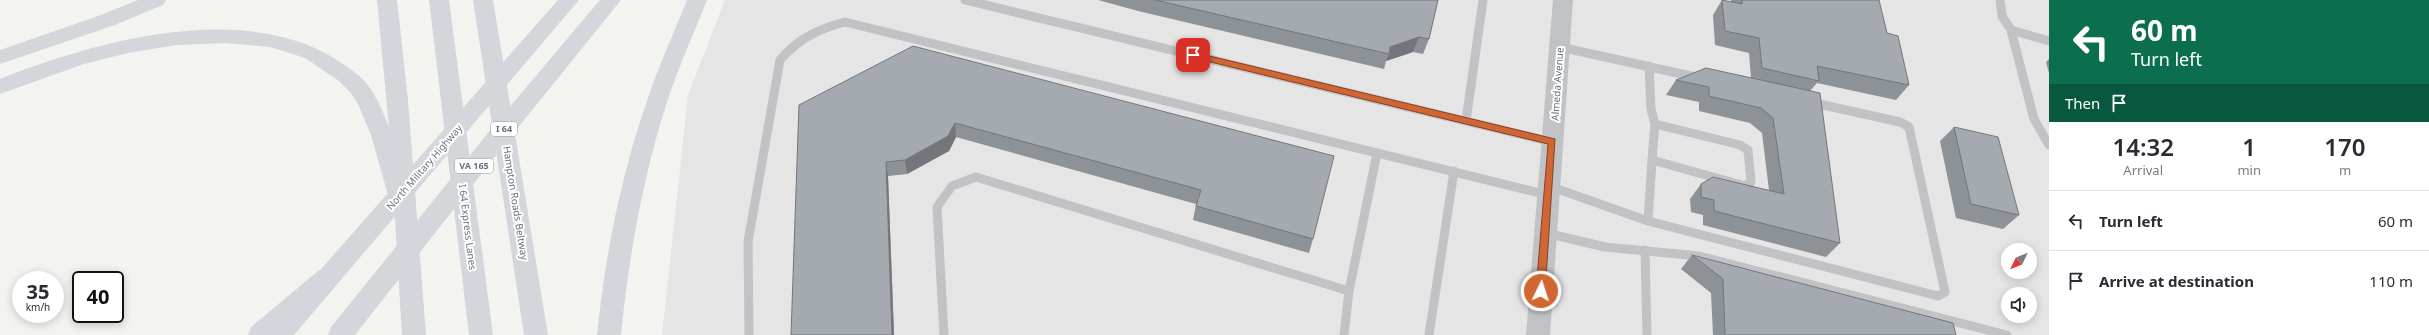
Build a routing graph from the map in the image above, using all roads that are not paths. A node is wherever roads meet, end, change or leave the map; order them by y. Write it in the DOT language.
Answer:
graph roads {
  1 [pos="156,0"];
  2 [pos="387,0"];
  3 [pos="439,0"];
  4 [pos="483,0"];
  5 [pos="570,0"];
  6 [pos="611,0"];
  7 [pos="697,0"];
  8 [pos="965,0"];
  9 [pos="1482,0"];
  10 [pos="1563,0"];
  11 [pos="2000,0"];
  12 [pos="2011,30"];
  13 [pos="2049,41"];
  14 [pos="1560,47"];
  15 [pos="0,57"];
  16 [pos="1649,66"];
  17 [pos="1710,80"];
  18 [pos="0,87"];
  19 [pos="1802,100"];
  20 [pos="1466,121"];
  21 [pos="1655,124"];
  22 [pos="1552,142"];
  23 [pos="2049,145"];
  24 [pos="1377,153"];
  25 [pos="1652,160"];
  26 [pos="1454,171"];
  27 [pos="1549,190"];
  28 [pos="406,220"];
  29 [pos="1648,221"];
  30 [pos="1546,233"];
  31 [pos="1645,250"];
  32 [pos="326,278"];
  33 [pos="1349,292"];
  34 [pos="414,334"];
  35 [pos="260,335"];
  36 [pos="279,335"];
  37 [pos="340,335"];
  38 [pos="481,335"];
  39 [pos="536,335"];
  40 [pos="609,335"];
  41 [pos="749,335"];
  42 [pos="944,335"];
  43 [pos="1344,335"];
  44 [pos="1429,335"];
  45 [pos="1538,335"];
  46 [pos="1647,335"];
  47 [pos="2007,335"];
  1 -- 15 [label="main road"];
  2 -- 28 [label="main road"];
  3 -- 38 [label="main road, I 64 Express Lanes"];
  4 -- 39 [label="main road, Hampton Roads Beltway / I 64"];
  5 -- 32 [label="main road, North Military Highway"];
  6 -- 37 [label="main road, VA 165"];
  7 -- 40 [label="main road"];
  8 -- 20 [label="lane"];
  9 -- 20 [label="lane"];
  10 -- 14 [label="street, Almeda Avenue"];
  11 -- 12 [label="lane"];
  12 -- 13 [label="lane"];
  12 -- 23 [label="lane"];
  14 -- 16 [label="lane"];
  14 -- 22 [label="street, Almeda Avenue"];
  16 -- 17 [label="lane"];
  16 -- 21 [label="lane"];
  18 -- 28 [label="main road"];
  19 -- 29 [label="lane"];
  20 -- 22 [label="lane"];
  21 -- 25 [label="lane"];
  21 -- 25 [label="lane"];
  22 -- 27 [label="street, Almeda Avenue"];
  24 -- 26 [label="lane"];
  24 -- 33 [label="lane"];
  24 -- 41 [label="lane"];
  25 -- 29 [label="lane"];
  26 -- 27 [label="lane"];
  26 -- 44 [label="lane"];
  27 -- 29 [label="lane"];
  27 -- 30 [label="street, Almeda Avenue"];
  28 -- 34 [label="main road"];
  30 -- 31 [label="lane"];
  30 -- 45 [label="street, Almeda Avenue"];
  31 -- 46 [label="lane"];
  31 -- 47 [label="lane"];
  32 -- 35 [label="main road"];
  32 -- 36 [label="main road, North Military Highway"];
  33 -- 42 [label="lane"];
  33 -- 43 [label="lane"];
}
